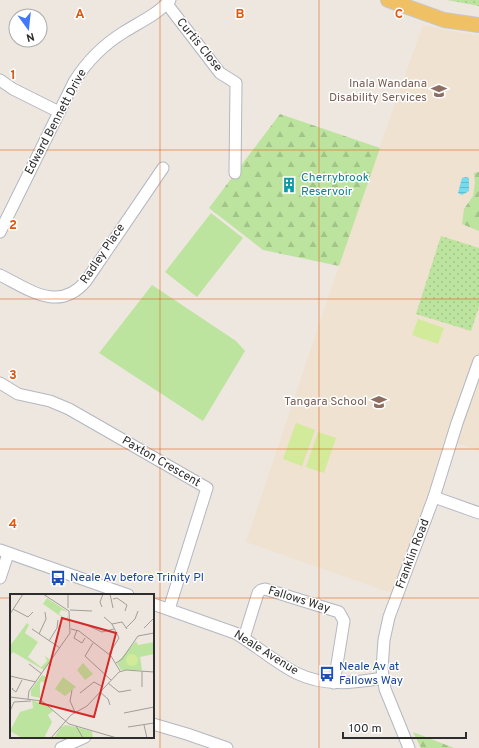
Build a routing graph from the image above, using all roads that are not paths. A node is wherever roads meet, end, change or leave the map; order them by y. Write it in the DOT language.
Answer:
graph roads {
  1 [pos="388,0"];
  2 [pos="408,0"];
  3 [pos="168,2"];
  4 [pos="479,17"];
  5 [pos="479,25"];
  6 [pos="0,80"];
  7 [pos="59,112"];
  8 [pos="163,168"];
  9 [pos="235,173"];
  10 [pos="3,220"];
  11 [pos="0,232"];
  12 [pos="0,275"];
  13 [pos="479,361"];
  14 [pos="0,383"];
  15 [pos="434,497"];
  16 [pos="479,513"];
  17 [pos="4,552"];
  18 [pos="0,578"];
  19 [pos="125,594"];
  20 [pos="154,604"];
  21 [pos="169,609"];
  22 [pos="244,638"];
  23 [pos="383,678"];
  24 [pos="334,683"];
  25 [pos="158,726"];
  26 [pos="83,738"];
  27 [pos="61,748"];
  28 [pos="227,748"];
  29 [pos="409,748"];
  1 -- 5 [label="main road"];
  2 -- 4 [label="main road"];
  3 -- 7 [label="street, Edward Bennett Drive"];
  3 -- 9 [label="street, Curtis Close"];
  6 -- 7 [label="street"];
  7 -- 10 [label="street, Edward Bennett Drive"];
  8 -- 12 [label="street, Radley Place"];
  10 -- 11 [label="street, Edward Bennett Drive"];
  13 -- 15 [label="street, Franklin Road"];
  14 -- 21 [label="street, Paxton Crescent"];
  15 -- 16 [label="street"];
  15 -- 23 [label="street, Franklin Road"];
  17 -- 18 [label="street"];
  17 -- 19 [label="street"];
  20 -- 21 [label="street, Neale Avenue"];
  21 -- 22 [label="street, Neale Avenue"];
  22 -- 24 [label="street, Neale Avenue"];
  22 -- 24 [label="street, Fallows Way"];
  23 -- 24 [label="street, Neale Avenue"];
  23 -- 29 [label="street, Franklin Road"];
  25 -- 28 [label="street"];
  26 -- 27 [label="street"];
}
